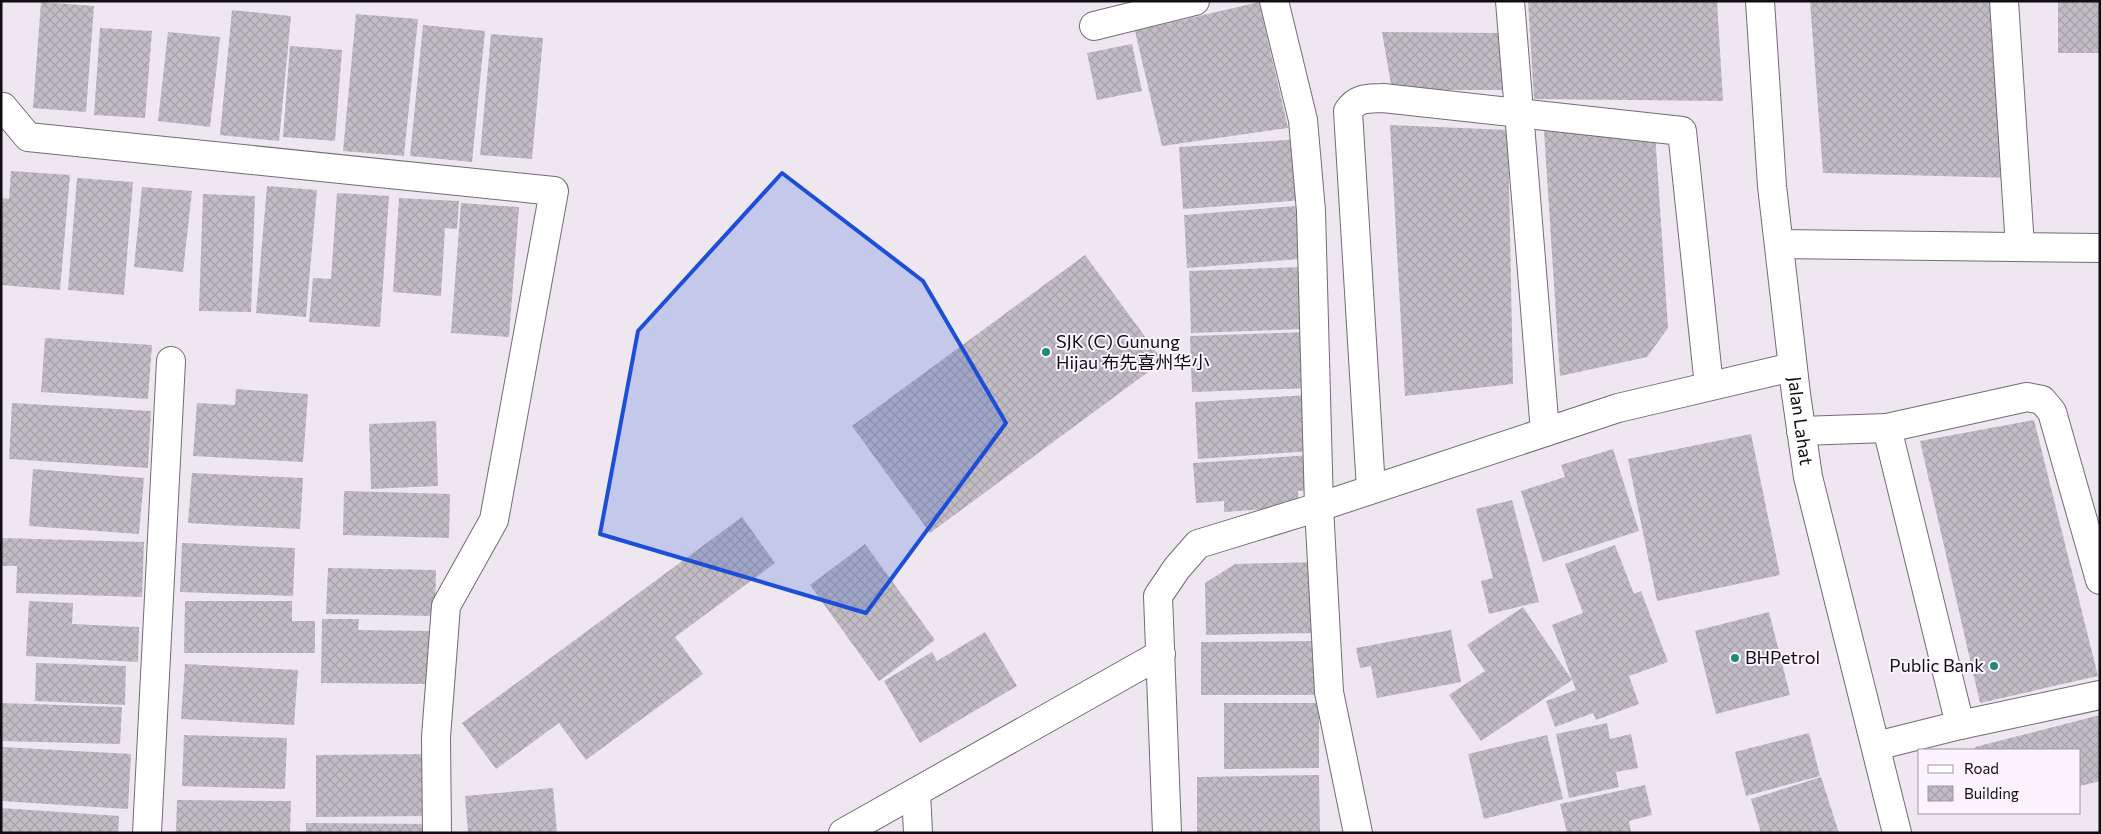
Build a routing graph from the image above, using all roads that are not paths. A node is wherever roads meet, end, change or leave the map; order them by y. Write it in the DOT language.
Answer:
graph roads {
  1 [pos="1195,1"];
  2 [pos="1274,1"];
  3 [pos="1510,1"];
  4 [pos="1760,1"];
  5 [pos="2004,1"];
  6 [pos="1094,26"];
  7 [pos="2,107"];
  8 [pos="1519,112"];
  9 [pos="1779,244"];
  10 [pos="2020,247"];
  11 [pos="2100,248"];
  12 [pos="171,360"];
  13 [pos="1792,367"];
  14 [pos="1709,386"];
  15 [pos="1887,428"];
  16 [pos="1545,432"];
  17 [pos="1801,432"];
  18 [pos="1371,490"];
  19 [pos="1319,507"];
  20 [pos="2100,580"];
  21 [pos="1161,654"];
  22 [pos="2100,695"];
  23 [pos="1960,725"];
  24 [pos="1876,746"];
  25 [pos="916,792"];
  26 [pos="147,833"];
  27 [pos="437,833"];
  28 [pos="843,833"];
  29 [pos="918,833"];
  30 [pos="1167,833"];
  31 [pos="1358,833"];
  32 [pos="1897,833"];
  1 -- 6 [label="street"];
  2 -- 19 [label="street"];
  3 -- 8 [label="street"];
  4 -- 9 [label="street, Jalan Lahat"];
  5 -- 10 [label="street"];
  7 -- 27 [label="street"];
  8 -- 14 [label="street"];
  8 -- 16 [label="street"];
  8 -- 18 [label="street"];
  9 -- 10 [label="street"];
  9 -- 13 [label="street, Jalan Lahat"];
  10 -- 11 [label="street"];
  12 -- 26 [label="street"];
  13 -- 14 [label="street"];
  13 -- 17 [label="street, Jalan Lahat"];
  14 -- 16 [label="street"];
  15 -- 17 [label="street"];
  15 -- 20 [label="street"];
  15 -- 23 [label="street"];
  16 -- 18 [label="street"];
  17 -- 24 [label="street, Jalan Lahat"];
  18 -- 19 [label="street"];
  19 -- 21 [label="street"];
  19 -- 31 [label="street"];
  21 -- 25 [label="street"];
  21 -- 30 [label="street"];
  22 -- 23 [label="street"];
  23 -- 24 [label="street"];
  24 -- 32 [label="street, Jalan Lahat"];
  25 -- 28 [label="street"];
  25 -- 29 [label="street"];
}
